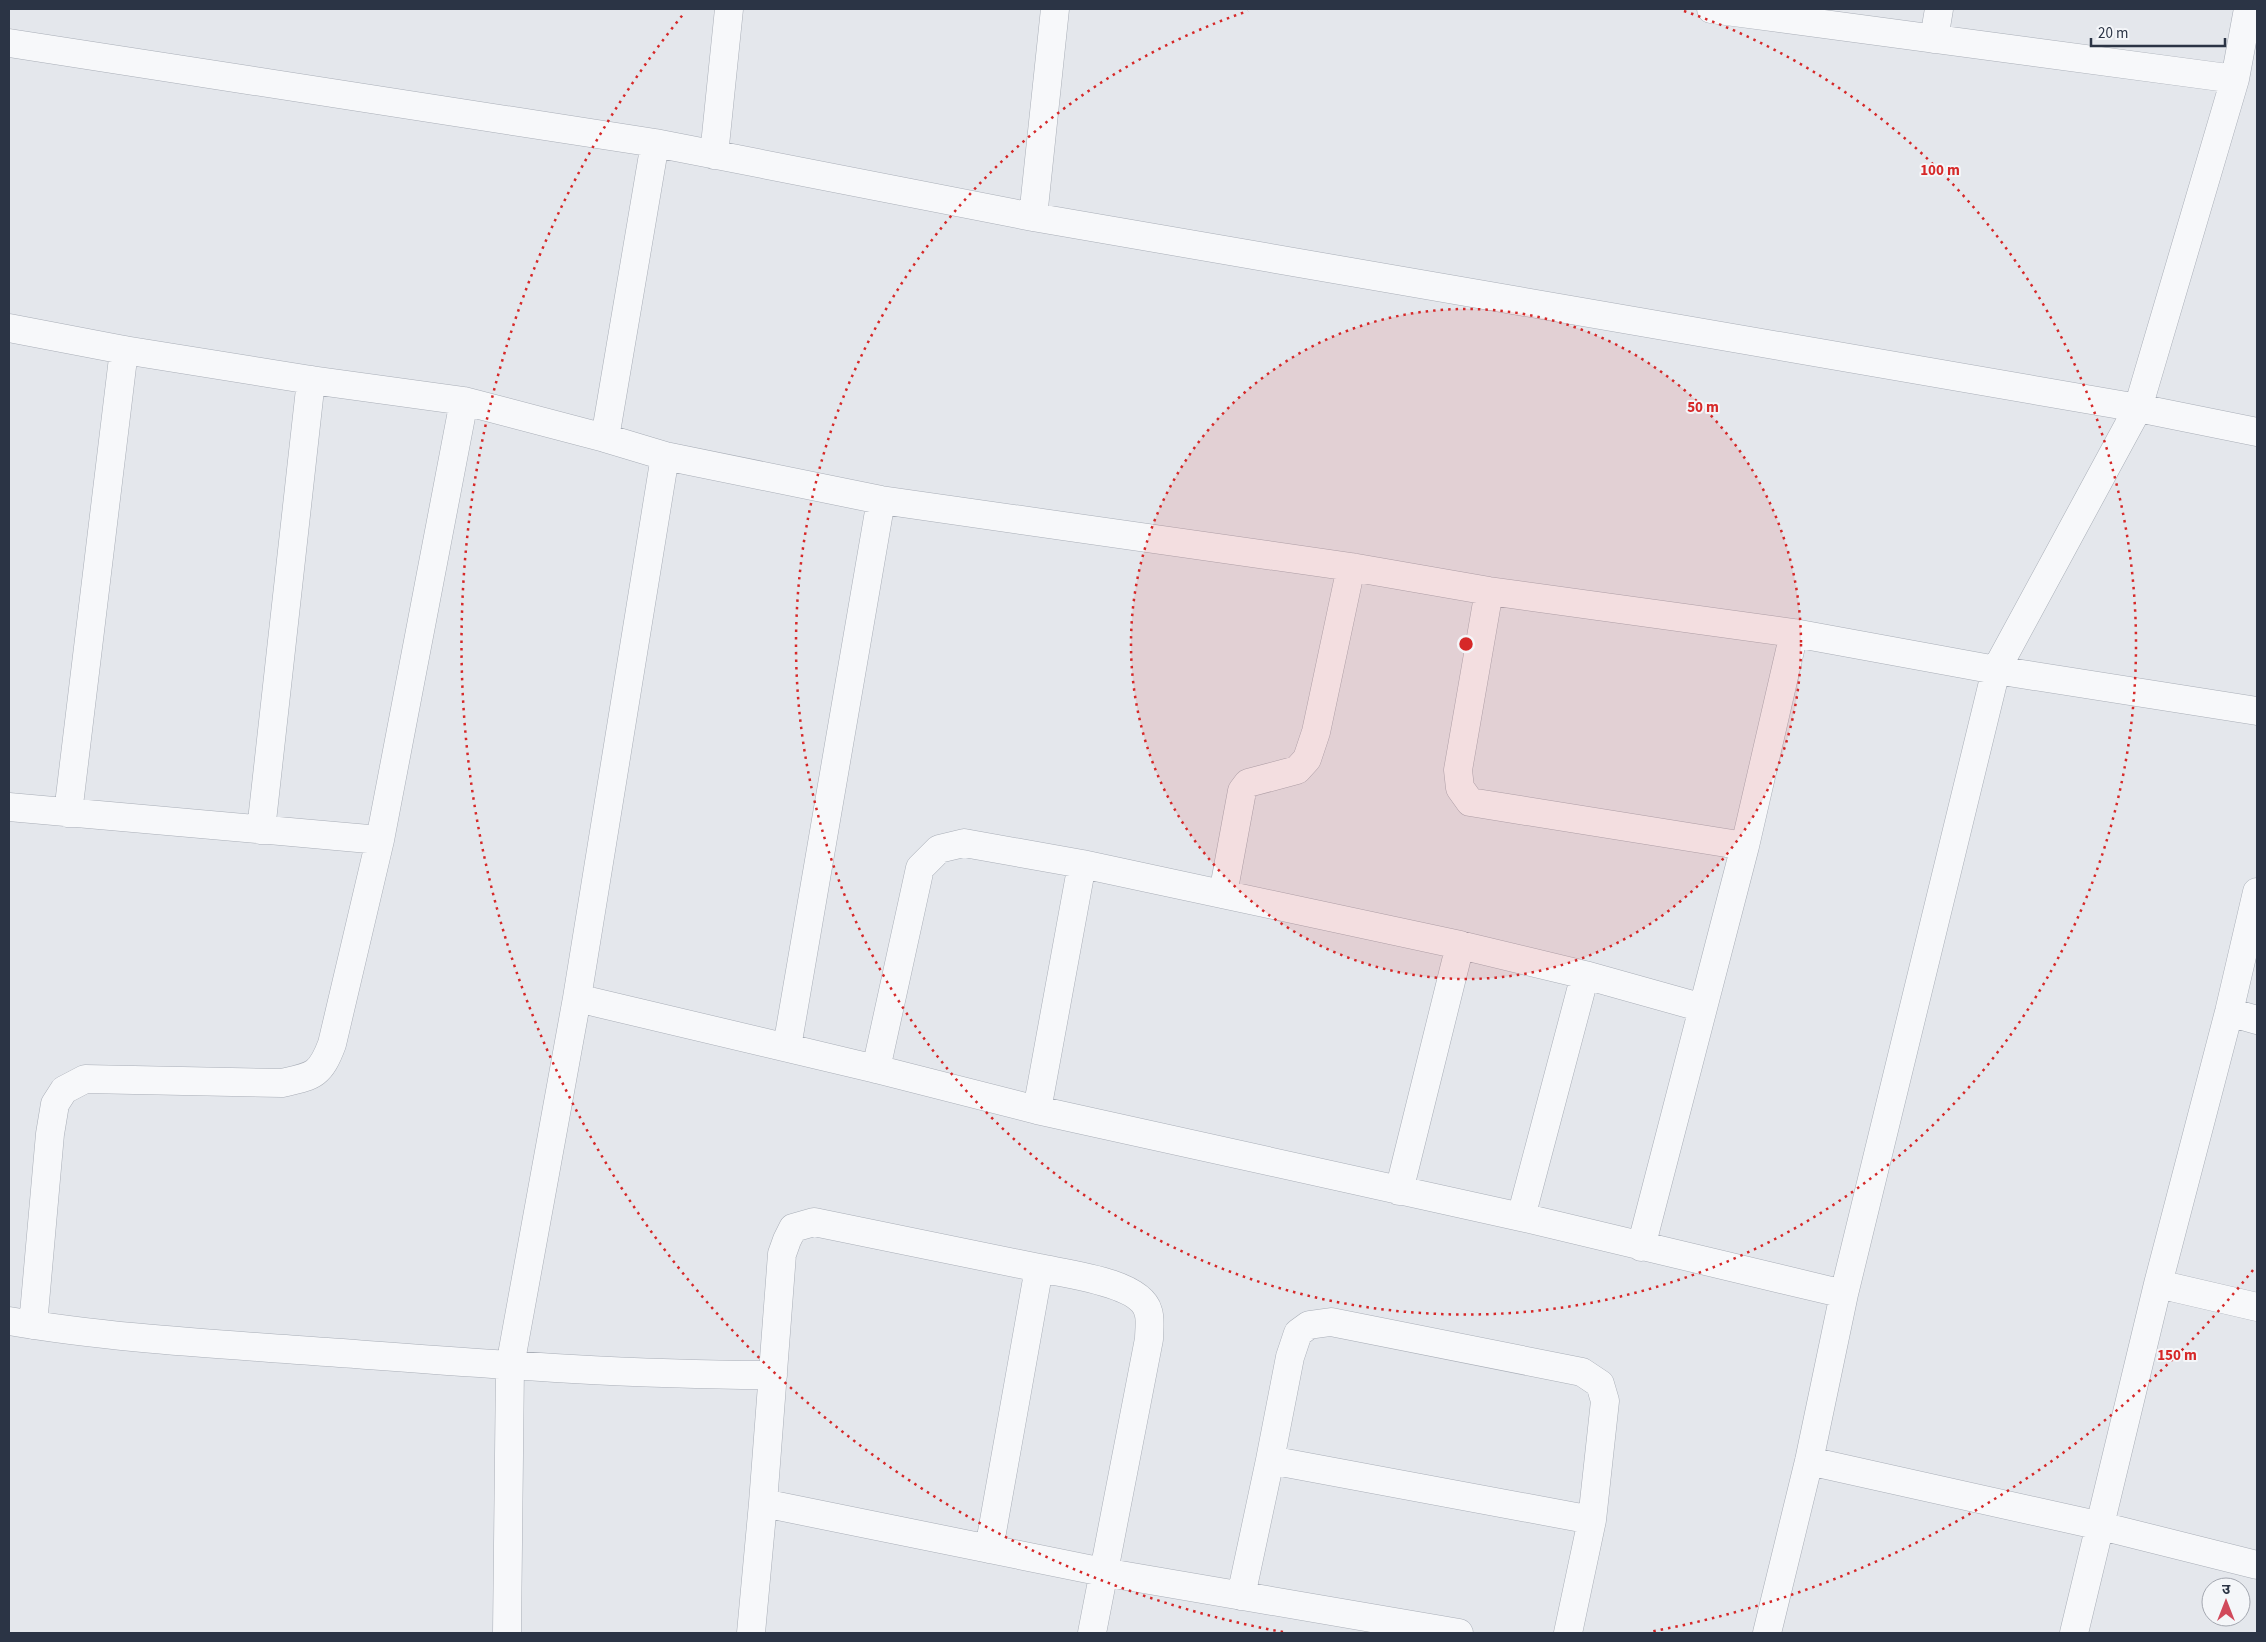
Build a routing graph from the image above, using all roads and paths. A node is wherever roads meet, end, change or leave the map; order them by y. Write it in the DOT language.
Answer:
graph roads {
  1 [pos="729,9"];
  2 [pos="1055,9"];
  3 [pos="1711,9"];
  4 [pos="1939,9"];
  5 [pos="2248,9"];
  6 [pos="1934,39"];
  7 [pos="9,43"];
  8 [pos="2235,79"];
  9 [pos="655,143"];
  10 [pos="714,155"];
  11 [pos="1033,217"];
  12 [pos="9,328"];
  13 [pos="124,350"];
  14 [pos="311,380"];
  15 [pos="464,401"];
  16 [pos="2138,408"];
  17 [pos="2257,432"];
  18 [pos="605,438"];
  19 [pos="665,456"];
  20 [pos="881,500"];
  21 [pos="1351,567"];
  22 [pos="1489,591"];
  23 [pos="1794,633"];
  24 [pos="1996,670"];
  25 [pos="2257,711"];
  26 [pos="9,807"];
  27 [pos="68,813"];
  28 [pos="261,830"];
  29 [pos="380,840"];
  30 [pos="1745,846"];
  31 [pos="1082,864"];
  32 [pos="2257,892"];
  33 [pos="1223,894"];
  34 [pos="1460,945"];
  35 [pos="1585,975"];
  36 [pos="577,998"];
  37 [pos="1703,1008"];
  38 [pos="2229,1012"];
  39 [pos="2257,1020"];
  40 [pos="787,1047"];
  41 [pos="876,1069"];
  42 [pos="1038,1110"];
  43 [pos="1399,1191"];
  44 [pos="1521,1217"];
  45 [pos="1641,1247"];
  46 [pos="1039,1268"];
  47 [pos="2158,1284"];
  48 [pos="1844,1294"];
  49 [pos="2257,1307"];
  50 [pos="21,1323"];
  51 [pos="510,1366"];
  52 [pos="773,1375"];
  53 [pos="1270,1460"];
  54 [pos="1809,1461"];
  55 [pos="763,1503"];
  56 [pos="1592,1520"];
  57 [pos="2101,1526"];
  58 [pos="989,1549"];
  59 [pos="2257,1565"];
  60 [pos="1103,1572"];
  61 [pos="1241,1596"];
  62 [pos="507,1633"];
  63 [pos="751,1633"];
  64 [pos="1092,1633"];
  65 [pos="1459,1633"];
  66 [pos="1568,1633"];
  67 [pos="1767,1633"];
  68 [pos="2074,1633"];
  1 -- 10 [label="street"];
  2 -- 11 [label="street"];
  3 -- 6 [label="street"];
  4 -- 6 [label="street"];
  5 -- 8 [label="street"];
  6 -- 8 [label="street"];
  7 -- 9 [label="street"];
  8 -- 16 [label="street"];
  9 -- 10 [label="street"];
  9 -- 18 [label="street"];
  10 -- 11 [label="street"];
  11 -- 16 [label="street"];
  12 -- 13 [label="street"];
  13 -- 14 [label="street"];
  13 -- 27 [label="street"];
  14 -- 15 [label="street"];
  14 -- 28 [label="street"];
  15 -- 18 [label="street"];
  15 -- 29 [label="street"];
  16 -- 17 [label="street"];
  16 -- 24 [label="street"];
  18 -- 19 [label="street"];
  19 -- 20 [label="street"];
  19 -- 36 [label="street"];
  20 -- 21 [label="street"];
  20 -- 40 [label="street"];
  21 -- 22 [label="street"];
  21 -- 33 [label="street"];
  22 -- 23 [label="street"];
  22 -- 30 [label="street"];
  23 -- 24 [label="street"];
  23 -- 30 [label="street"];
  24 -- 25 [label="street"];
  24 -- 48 [label="street"];
  26 -- 27 [label="street"];
  27 -- 28 [label="street"];
  28 -- 29 [label="street"];
  29 -- 50 [label="street"];
  30 -- 37 [label="street"];
  31 -- 33 [label="street"];
  31 -- 41 [label="street"];
  31 -- 42 [label="street"];
  32 -- 38 [label="street"];
  33 -- 34 [label="street"];
  34 -- 35 [label="street"];
  34 -- 43 [label="street"];
  35 -- 37 [label="street"];
  35 -- 44 [label="street"];
  36 -- 40 [label="street"];
  36 -- 51 [label="street"];
  37 -- 45 [label="street"];
  38 -- 39 [label="street"];
  38 -- 47 [label="street"];
  40 -- 41 [label="street"];
  41 -- 42 [label="street"];
  42 -- 43 [label="street"];
  43 -- 44 [label="street"];
  44 -- 45 [label="street"];
  45 -- 48 [label="street"];
  46 -- 52 [label="street"];
  46 -- 58 [label="street"];
  46 -- 60 [label="street"];
  47 -- 49 [label="street"];
  47 -- 57 [label="street"];
  48 -- 54 [label="street"];
  50 -- 51 [label="street"];
  51 -- 52 [label="street"];
  51 -- 62 [label="street"];
  52 -- 55 [label="street"];
  53 -- 56 [label="street"];
  53 -- 56 [label="street"];
  53 -- 61 [label="street"];
  54 -- 57 [label="street"];
  54 -- 67 [label="street"];
  55 -- 58 [label="street"];
  55 -- 63 [label="street"];
  56 -- 66 [label="street"];
  57 -- 59 [label="street"];
  57 -- 68 [label="street"];
  58 -- 60 [label="street"];
  60 -- 61 [label="street"];
  60 -- 64 [label="street"];
  61 -- 65 [label="street"];
}
